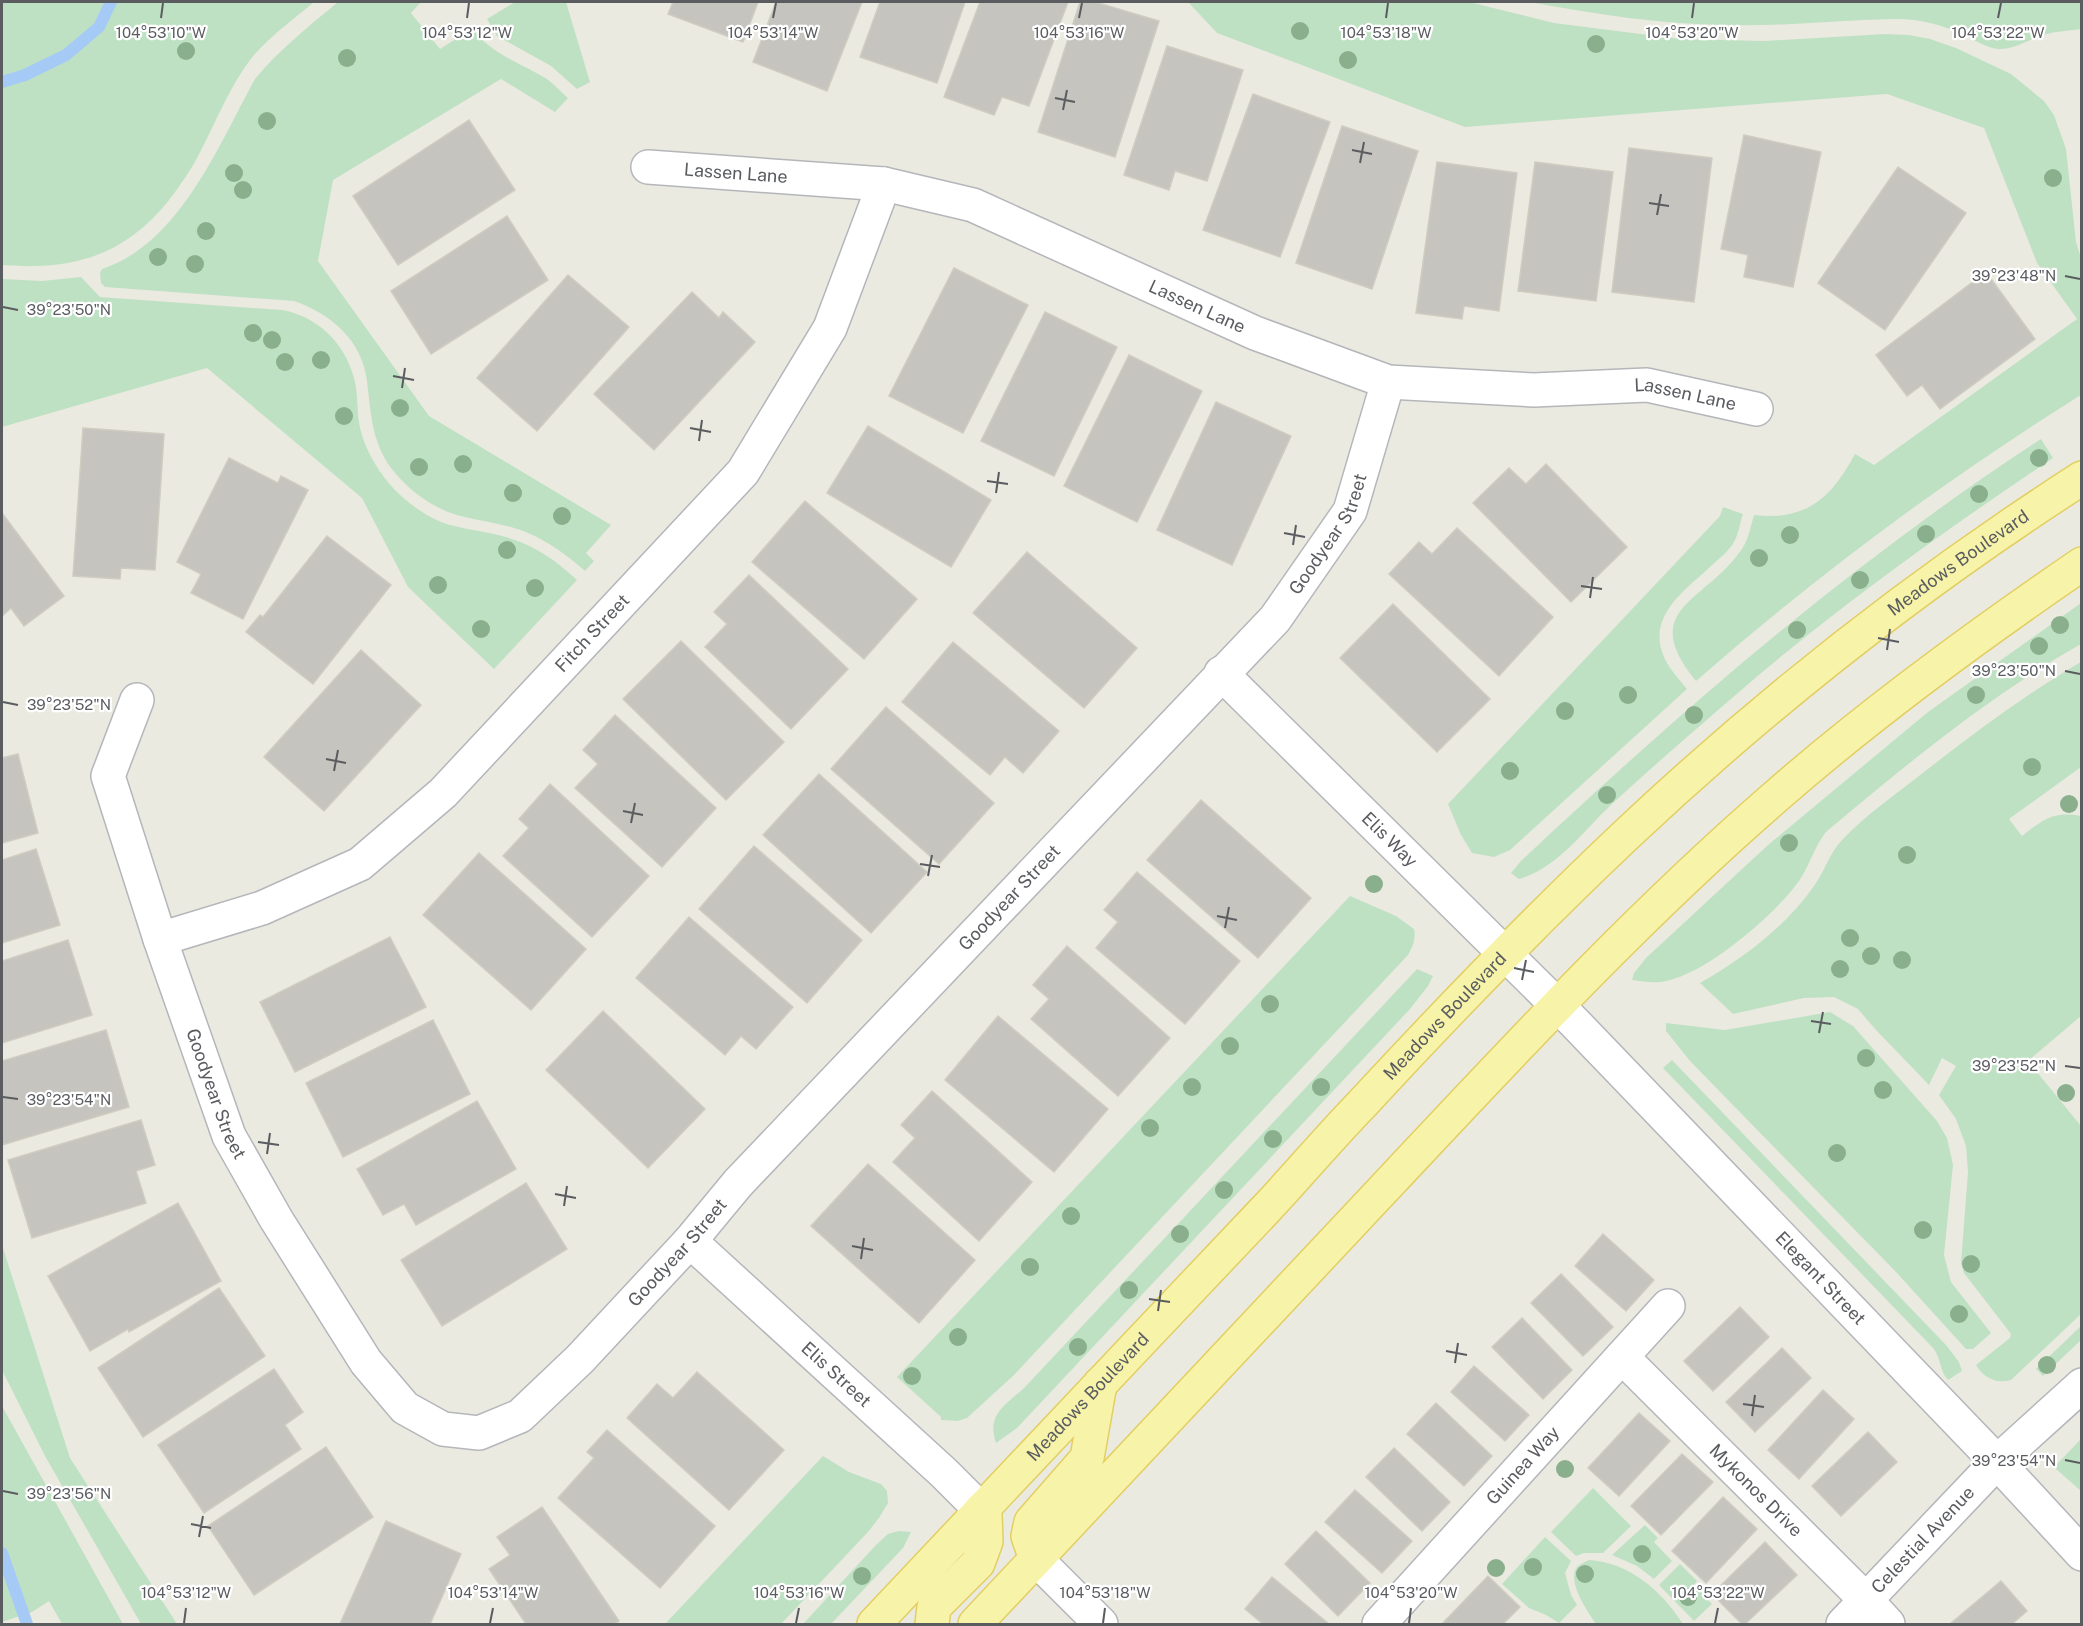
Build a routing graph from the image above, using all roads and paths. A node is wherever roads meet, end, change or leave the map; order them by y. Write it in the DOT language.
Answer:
graph roads {
  1 [pos="648,166"];
  2 [pos="884,184"];
  3 [pos="1388,382"];
  4 [pos="1756,409"];
  5 [pos="2082,478"];
  6 [pos="2082,564"];
  7 [pos="1221,673"];
  8 [pos="137,700"];
  9 [pos="160,939"];
  10 [pos="1506,954"];
  11 [pos="1557,1005"];
  12 [pos="690,1241"];
  13 [pos="1668,1306"];
  14 [pos="1622,1357"];
  15 [pos="1100,1384"];
  16 [pos="2082,1385"];
  17 [pos="1997,1462"];
  18 [pos="981,1510"];
  19 [pos="2082,1554"];
  20 [pos="1036,1559"];
  21 [pos="1866,1600"];
  22 [pos="874,1624"];
  23 [pos="932,1624"];
  24 [pos="975,1624"];
  25 [pos="1101,1624"];
  26 [pos="1380,1624"];
  27 [pos="1844,1624"];
  28 [pos="1888,1624"];
  1 -- 2 [label="street, Lassen Lane"];
  2 -- 3 [label="street, Lassen Lane"];
  2 -- 9 [label="street, Fitch Street"];
  3 -- 4 [label="street, Lassen Lane"];
  3 -- 7 [label="street, Goodyear Street"];
  5 -- 10 [label="main road, Meadows Boulevard"];
  6 -- 11 [label="main road"];
  7 -- 10 [label="street, Elis Way"];
  7 -- 12 [label="street, Goodyear Street"];
  8 -- 9 [label="street, Goodyear Street"];
  9 -- 12 [label="street, Goodyear Street"];
  10 -- 11 [label="street, Elis Way"];
  10 -- 15 [label="main road, Meadows Boulevard"];
  11 -- 17 [label="street, Elegant Street"];
  11 -- 20 [label="main road"];
  12 -- 18 [label="street, Elis Street"];
  13 -- 14 [label="street, Guinea Way"];
  14 -- 21 [label="street, Mykonos Drive"];
  14 -- 26 [label="street, Guinea Way"];
  15 -- 18 [label="main road, Meadows Boulevard"];
  15 -- 20 [label="main road"];
  16 -- 17 [label="street, Celestial Avenue"];
  17 -- 19 [label="street, Elegant Street"];
  17 -- 21 [label="street, Celestial Avenue"];
  18 -- 22 [label="main road, Meadows Boulevard"];
  18 -- 23 [label="main road"];
  20 -- 24 [label="main road"];
  20 -- 25 [label="street"];
  21 -- 27 [label="street, Celestial Avenue"];
  21 -- 28 [label="street, Mykonos Drive"];
}
